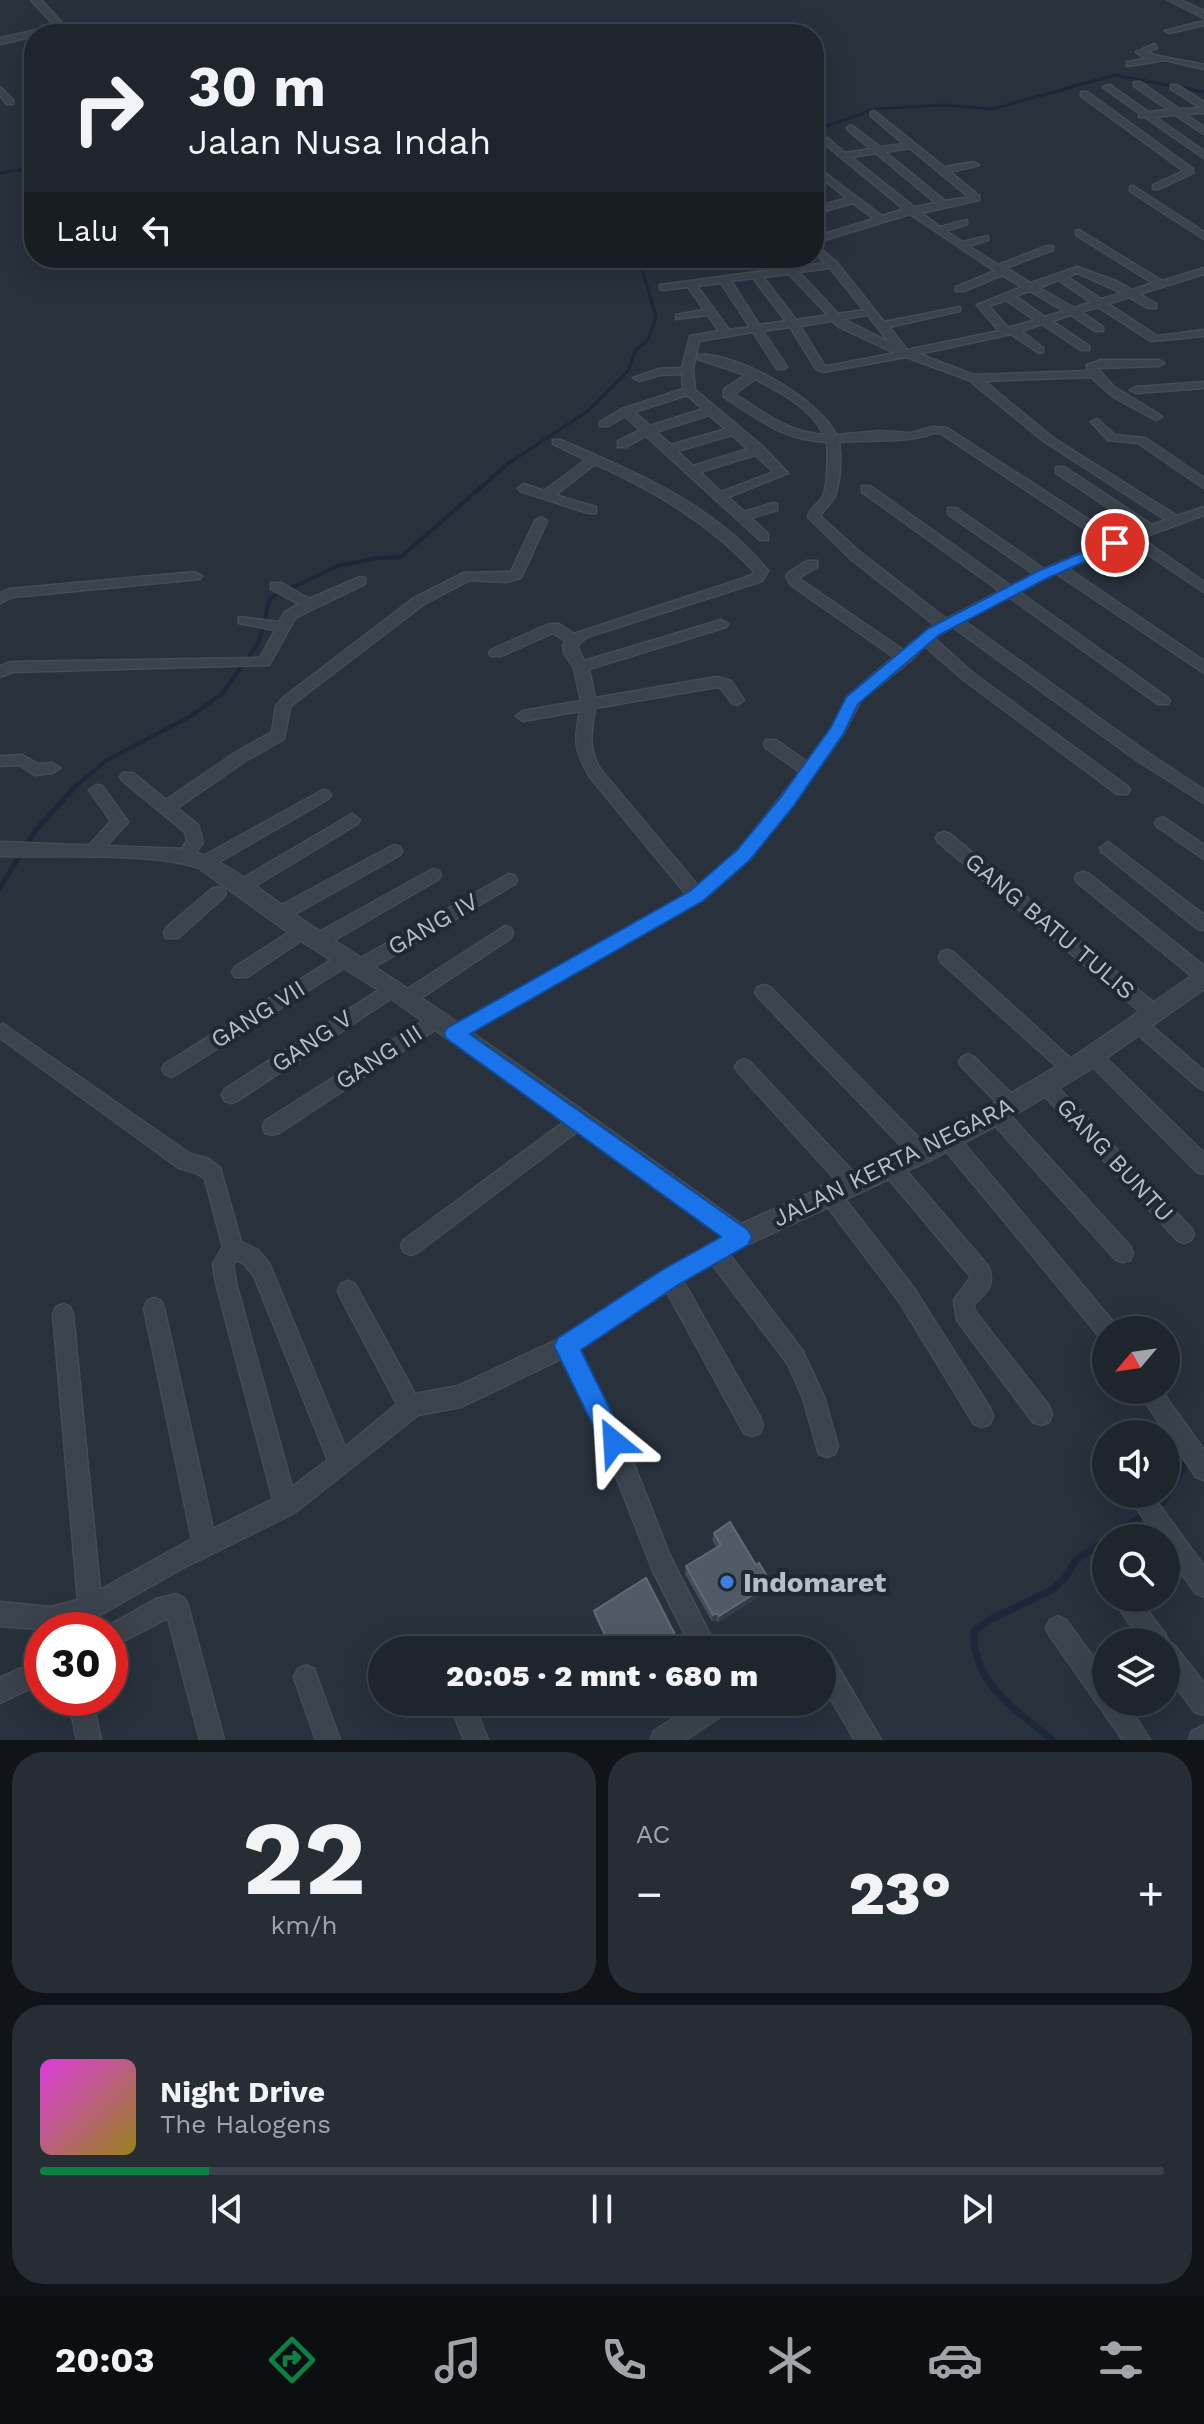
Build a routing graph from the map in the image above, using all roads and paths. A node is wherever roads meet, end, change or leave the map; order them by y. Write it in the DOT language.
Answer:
graph roads {
  1 [pos="36,0"];
  2 [pos="1173,0"];
  3 [pos="1199,8"];
  4 [pos="1204,15"];
  5 [pos="1204,23"];
  6 [pos="59,24"];
  7 [pos="1169,31"];
  8 [pos="24,36"];
  9 [pos="0,41"];
  10 [pos="1154,46"];
  11 [pos="1154,60"];
  12 [pos="1130,64"];
  13 [pos="1204,67"];
  14 [pos="1137,84"];
  15 [pos="1107,87"];
  16 [pos="1174,87"];
  17 [pos="0,89"];
  18 [pos="1084,94"];
  19 [pos="10,102"];
  20 [pos="1204,108"];
  21 [pos="1175,111"];
  22 [pos="874,114"];
  23 [pos="1146,114"];
  24 [pos="1118,118"];
  25 [pos="851,128"];
  26 [pos="1204,131"];
  27 [pos="824,140"];
  28 [pos="912,145"];
  29 [pos="878,151"];
  30 [pos="843,156"];
  31 [pos="1203,160"];
  32 [pos="974,165"];
  33 [pos="944,170"];
  34 [pos="1190,171"];
  35 [pos="824,176"];
  36 [pos="1156,187"];
  37 [pos="1133,189"];
  38 [pos="855,199"];
  39 [pos="943,204"];
  40 [pos="824,208"];
  41 [pos="909,211"];
  42 [pos="880,219"];
  43 [pos="964,222"];
  44 [pos="939,230"];
  45 [pos="1079,233"];
  46 [pos="1203,236"];
  47 [pos="985,238"];
  48 [pos="824,239"];
  49 [pos="1189,242"];
  50 [pos="961,245"];
  51 [pos="1050,248"];
  52 [pos="824,255"];
  53 [pos="833,265"];
  54 [pos="824,266"];
  55 [pos="808,268"];
  56 [pos="791,270"];
  57 [pos="1001,270"];
  58 [pos="1204,271"];
  59 [pos="756,275"];
  60 [pos="1058,276"];
  61 [pos="724,279"];
  62 [pos="690,283"];
  63 [pos="1161,284"];
  64 [pos="1033,286"];
  65 [pos="664,287"];
  66 [pos="960,289"];
  67 [pos="1131,293"];
  68 [pos="1006,295"];
  69 [pos="1102,302"];
  70 [pos="1152,306"];
  71 [pos="956,309"];
  72 [pos="1074,311"];
  73 [pos="710,312"];
  74 [pos="870,312"];
  75 [pos="832,316"];
  76 [pos="680,317"];
  77 [pos="1044,320"];
  78 [pos="792,322"];
  79 [pos="881,326"];
  80 [pos="757,327"];
  81 [pos="1099,329"];
  82 [pos="1009,331"];
  83 [pos="725,332"];
  84 [pos="1204,333"];
  85 [pos="1155,339"];
  86 [pos="1133,340"];
  87 [pos="1085,348"];
  88 [pos="1039,350"];
  89 [pos="904,352"];
  90 [pos="702,357"];
  91 [pos="1159,363"];
  92 [pos="781,367"];
  93 [pos="687,371"];
  94 [pos="1093,374"];
  95 [pos="754,375"];
  96 [pos="1033,376"];
  97 [pos="639,378"];
  98 [pos="973,378"];
  99 [pos="1204,385"];
  100 [pos="1136,390"];
  101 [pos="689,391"];
  102 [pos="1041,392"];
  103 [pos="712,410"];
  104 [pos="626,411"];
  105 [pos="1156,417"];
  106 [pos="1097,422"];
  107 [pos="604,424"];
  108 [pos="736,430"];
  109 [pos="647,431"];
  110 [pos="832,439"];
  111 [pos="557,442"];
  112 [pos="622,444"];
  113 [pos="668,450"];
  114 [pos="759,450"];
  115 [pos="594,459"];
  116 [pos="1060,470"];
  117 [pos="690,471"];
  118 [pos="1204,484"];
  119 [pos="524,488"];
  120 [pos="866,489"];
  121 [pos="546,496"];
  122 [pos="718,497"];
  123 [pos="773,507"];
  124 [pos="592,510"];
  125 [pos="952,511"];
  126 [pos="1204,511"];
  127 [pos="742,517"];
  128 [pos="541,521"];
  129 [pos="1177,522"];
  130 [pos="1150,530"];
  131 [pos="764,537"];
  132 [pos="1131,537"];
  133 [pos="1115,543"];
  134 [pos="1095,551"];
  135 [pos="812,564"];
  136 [pos="1117,566"];
  137 [pos="1050,571"];
  138 [pos="195,576"];
  139 [pos="360,581"];
  140 [pos="276,586"];
  141 [pos="1204,588"];
  142 [pos="1008,593"];
  143 [pos="0,599"];
  144 [pos="309,604"];
  145 [pos="244,620"];
  146 [pos="948,623"];
  147 [pos="721,624"];
  148 [pos="282,627"];
  149 [pos="573,639"];
  150 [pos="926,639"];
  151 [pos="496,653"];
  152 [pos="905,658"];
  153 [pos="581,667"];
  154 [pos="1204,668"];
  155 [pos="0,672"];
  156 [pos="737,700"];
  157 [pos="1163,701"];
  158 [pos="589,703"];
  159 [pos="523,716"];
  160 [pos="771,744"];
  161 [pos="0,761"];
  162 [pos="53,768"];
  163 [pos="810,771"];
  164 [pos="128,777"];
  165 [pos="97,790"];
  166 [pos="1122,790"];
  167 [pos="323,795"];
  168 [pos="1203,795"];
  169 [pos="167,807"];
  170 [pos="352,820"];
  171 [pos="1163,823"];
  172 [pos="944,838"];
  173 [pos="1108,848"];
  174 [pos="0,849"];
  175 [pos="92,851"];
  176 [pos="394,851"];
  177 [pos="1204,853"];
  178 [pos="196,859"];
  179 [pos="433,875"];
  180 [pos="1083,878"];
  181 [pos="509,880"];
  182 [pos="241,887"];
  183 [pos="218,893"];
  184 [pos="697,896"];
  185 [pos="280,914"];
  186 [pos="1204,924"];
  187 [pos="172,933"];
  188 [pos="505,933"];
  189 [pos="318,935"];
  190 [pos="947,957"];
  191 [pos="351,963"];
  192 [pos="241,972"];
  193 [pos="1204,976"];
  194 [pos="764,992"];
  195 [pos="400,993"];
  196 [pos="436,1020"];
  197 [pos="1148,1020"];
  198 [pos="3,1031"];
  199 [pos="454,1034"];
  200 [pos="1093,1056"];
  201 [pos="968,1062"];
  202 [pos="744,1067"];
  203 [pos="171,1069"];
  204 [pos="1072,1070"];
  205 [pos="1204,1082"];
  206 [pos="1046,1086"];
  207 [pos="231,1095"];
  208 [pos="1004,1110"];
  209 [pos="576,1121"];
  210 [pos="272,1127"];
  211 [pos="949,1140"];
  212 [pos="921,1153"];
  213 [pos="890,1166"];
  214 [pos="1204,1166"];
  215 [pos="850,1182"];
  216 [pos="828,1192"];
  217 [pos="1184,1234"];
  218 [pos="740,1237"];
  219 [pos="411,1246"];
  220 [pos="233,1248"];
  221 [pos="716,1253"];
  222 [pos="1123,1253"];
  223 [pos="670,1278"];
  224 [pos="348,1291"];
  225 [pos="154,1308"];
  226 [pos="63,1314"];
  227 [pos="1095,1316"];
  228 [pos="566,1346"];
  229 [pos="1157,1404"];
  230 [pos="410,1407"];
  231 [pos="1041,1414"];
  232 [pos="982,1416"];
  233 [pos="752,1425"];
  234 [pos="827,1446"];
  235 [pos="341,1464"];
  236 [pos="1204,1469"];
  237 [pos="286,1505"];
  238 [pos="1149,1510"];
  239 [pos="205,1545"];
  240 [pos="1204,1585"];
  241 [pos="90,1608"];
  242 [pos="0,1614"];
  243 [pos="128,1626"];
  244 [pos="1058,1628"];
  245 [pos="699,1636"];
  246 [pos="1180,1671"];
  247 [pos="1092,1675"];
  248 [pos="306,1677"];
  249 [pos="24,1679"];
  250 [pos="836,1685"];
  251 [pos="0,1691"];
  252 [pos="1204,1703"];
  253 [pos="84,1716"];
  254 [pos="467,1716"];
  255 [pos="699,1716"];
  256 [pos="1121,1716"];
  257 [pos="89,1740"];
  258 [pos="212,1740"];
  259 [pos="328,1740"];
  260 [pos="476,1740"];
  261 [pos="663,1740"];
  262 [pos="869,1740"];
  263 [pos="1138,1740"];
  1 -- 6 [label="street"];
  2 -- 3 [label="street"];
  3 -- 4 [label="street"];
  5 -- 7 [label="street"];
  8 -- 9 [label="street"];
  10 -- 11 [label="street"];
  11 -- 12 [label="street"];
  11 -- 13 [label="street"];
  14 -- 21 [label="street"];
  15 -- 23 [label="street"];
  16 -- 20 [label="street"];
  17 -- 19 [label="street"];
  18 -- 24 [label="street"];
  20 -- 21 [label="street"];
  21 -- 23 [label="street"];
  21 -- 26 [label="street"];
  22 -- 28 [label="street"];
  23 -- 24 [label="street"];
  23 -- 31 [label="street"];
  24 -- 34 [label="street"];
  25 -- 29 [label="street"];
  27 -- 30 [label="street"];
  28 -- 29 [label="street"];
  28 -- 33 [label="street"];
  29 -- 30 [label="street"];
  29 -- 39 [label="street"];
  30 -- 41 [label="street"];
  31 -- 34 [label="street"];
  32 -- 33 [label="street"];
  33 -- 39 [label="street"];
  34 -- 36 [label="street"];
  35 -- 38 [label="street"];
  37 -- 46 [label="street"];
  38 -- 40 [label="street"];
  38 -- 42 [label="street"];
  39 -- 41 [label="street"];
  41 -- 42 [label="street"];
  41 -- 44 [label="street"];
  42 -- 48 [label="street"];
  43 -- 44 [label="street"];
  44 -- 50 [label="street"];
  45 -- 63 [label="street"];
  46 -- 49 [label="street"];
  47 -- 50 [label="street"];
  50 -- 57 [label="street"];
  51 -- 57 [label="street"];
  52 -- 53 [label="street"];
  53 -- 54 [label="street"];
  53 -- 74 [label="street"];
  55 -- 56 [label="street"];
  56 -- 59 [label="street"];
  56 -- 75 [label="street"];
  57 -- 64 [label="street"];
  57 -- 66 [label="street"];
  58 -- 63 [label="street"];
  59 -- 61 [label="street"];
  59 -- 78 [label="street"];
  60 -- 64 [label="street"];
  60 -- 67 [label="street"];
  60 -- 69 [label="street"];
  61 -- 62 [label="street"];
  61 -- 80 [label="street"];
  62 -- 65 [label="street"];
  62 -- 73 [label="street"];
  63 -- 67 [label="street"];
  64 -- 68 [label="street"];
  64 -- 72 [label="street"];
  67 -- 69 [label="street"];
  67 -- 70 [label="street"];
  68 -- 77 [label="street"];
  68 -- 82 [label="street"];
  69 -- 72 [label="street"];
  69 -- 85 [label="street"];
  71 -- 79 [label="street"];
  72 -- 77 [label="street"];
  72 -- 81 [label="street"];
  73 -- 76 [label="street"];
  73 -- 83 [label="street"];
  74 -- 75 [label="street"];
  74 -- 79 [label="street"];
  75 -- 78 [label="street"];
  75 -- 89 [label="street"];
  77 -- 82 [label="street"];
  77 -- 87 [label="street"];
  78 -- 80 [label="street"];
  78 -- 89 [label="street"];
  79 -- 89 [label="street"];
  80 -- 83 [label="street"];
  80 -- 92 [label="street"];
  82 -- 88 [label="street"];
  82 -- 89 [label="street"];
  83 -- 93 [label="street"];
  84 -- 85 [label="street"];
  85 -- 86 [label="street"];
  89 -- 98 [label="street"];
  90 -- 95 [label="street"];
  91 -- 94 [label="street"];
  93 -- 97 [label="street"];
  93 -- 101 [label="street"];
  94 -- 96 [label="street"];
  94 -- 105 [label="street"];
  95 -- 110 [label="street"];
  95 -- 110 [label="street"];
  96 -- 98 [label="street"];
  96 -- 102 [label="street"];
  98 -- 129 [label="street"];
  99 -- 100 [label="street"];
  101 -- 103 [label="street"];
  101 -- 104 [label="street"];
  103 -- 108 [label="street"];
  103 -- 109 [label="street"];
  104 -- 107 [label="street"];
  104 -- 109 [label="street"];
  106 -- 118 [label="street"];
  108 -- 113 [label="street"];
  108 -- 114 [label="street"];
  109 -- 112 [label="street"];
  109 -- 113 [label="street"];
  110 -- 133 [label="street"];
  110 -- 146 [label="street"];
  111 -- 115 [label="street"];
  113 -- 117 [label="street"];
  114 -- 117 [label="street"];
  114 -- 122 [label="street"];
  115 -- 121 [label="street"];
  115 -- 149 [label="street"];
  116 -- 130 [label="street"];
  117 -- 122 [label="street"];
  119 -- 121 [label="street"];
  120 -- 142 [label="street"];
  121 -- 124 [label="street"];
  122 -- 127 [label="street"];
  123 -- 127 [label="street"];
  125 -- 137 [label="street"];
  126 -- 129 [label="street"];
  127 -- 131 [label="street"];
  128 -- 169 [label="street"];
  129 -- 130 [label="street"];
  130 -- 132 [label="street"];
  132 -- 133 [label="street"];
  132 -- 141 [label="street"];
  133 -- 134 [label="street"];
  134 -- 136 [label="street"];
  134 -- 137 [label="street"];
  135 -- 152 [label="street"];
  137 -- 142 [label="street"];
  137 -- 154 [label="street"];
  138 -- 143 [label="street"];
  139 -- 144 [label="street"];
  140 -- 144 [label="street"];
  142 -- 146 [label="street"];
  142 -- 157 [label="street"];
  144 -- 148 [label="street"];
  145 -- 148 [label="street"];
  146 -- 150 [label="street"];
  146 -- 168 [label="street"];
  147 -- 153 [label="street"];
  148 -- 155 [label="street"];
  149 -- 151 [label="street"];
  149 -- 153 [label="street"];
  150 -- 152 [label="street"];
  150 -- 166 [label="street"];
  152 -- 163 [label="street"];
  153 -- 158 [label="street"];
  156 -- 158 [label="street"];
  158 -- 159 [label="street"];
  158 -- 184 [label="street"];
  160 -- 163 [label="street"];
  161 -- 162 [label="street"];
  163 -- 184 [label="street"];
  164 -- 169 [label="street"];
  165 -- 175 [label="street"];
  167 -- 178 [label="street"];
  169 -- 178 [label="street"];
  170 -- 182 [label="street"];
  171 -- 177 [label="street"];
  172 -- 197 [label="street, GANG BATU TULIS"];
  173 -- 186 [label="street"];
  174 -- 175 [label="street"];
  175 -- 178 [label="street"];
  176 -- 185 [label="street"];
  178 -- 182 [label="street"];
  179 -- 189 [label="street"];
  180 -- 193 [label="street"];
  181 -- 191 [label="street, GANG IV"];
  182 -- 185 [label="street"];
  183 -- 187 [label="street"];
  184 -- 199 [label="street"];
  185 -- 189 [label="street"];
  188 -- 195 [label="street, GANG V"];
  189 -- 191 [label="street"];
  189 -- 192 [label="street"];
  190 -- 204 [label="street"];
  191 -- 195 [label="street"];
  191 -- 203 [label="street, GANG VII"];
  193 -- 197 [label="street, JALAN KERTA NEGARA"];
  194 -- 212 [label="street"];
  195 -- 196 [label="street"];
  195 -- 207 [label="street, GANG V"];
  196 -- 199 [label="street"];
  196 -- 210 [label="street, GANG III"];
  197 -- 200 [label="street, JALAN KERTA NEGARA"];
  197 -- 205 [label="street, GANG BATU TULIS"];
  198 -- 220 [label="street"];
  199 -- 209 [label="street"];
  200 -- 204 [label="street, JALAN KERTA NEGARA"];
  200 -- 214 [label="street"];
  201 -- 208 [label="street"];
  202 -- 215 [label="street"];
  204 -- 206 [label="street, JALAN KERTA NEGARA"];
  206 -- 208 [label="street, JALAN KERTA NEGARA"];
  206 -- 217 [label="street, GANG BUNTU"];
  208 -- 211 [label="street, JALAN KERTA NEGARA"];
  208 -- 222 [label="street"];
  209 -- 218 [label="street"];
  209 -- 219 [label="street"];
  211 -- 212 [label="street, JALAN KERTA NEGARA"];
  211 -- 227 [label="street"];
  212 -- 213 [label="street, JALAN KERTA NEGARA"];
  213 -- 215 [label="street, JALAN KERTA NEGARA"];
  213 -- 231 [label="street"];
  215 -- 216 [label="street, JALAN KERTA NEGARA"];
  216 -- 218 [label="street, JALAN KERTA NEGARA"];
  216 -- 232 [label="street"];
  218 -- 221 [label="street"];
  220 -- 235 [label="street"];
  220 -- 237 [label="street"];
  221 -- 223 [label="street"];
  221 -- 234 [label="street"];
  223 -- 228 [label="street"];
  223 -- 233 [label="street"];
  224 -- 230 [label="street"];
  225 -- 239 [label="street"];
  226 -- 241 [label="street"];
  228 -- 230 [label="street"];
  228 -- 245 [label="street"];
  229 -- 236 [label="street"];
  230 -- 235 [label="street"];
  235 -- 237 [label="street"];
  237 -- 239 [label="street"];
  238 -- 240 [label="street"];
  239 -- 241 [label="street"];
  241 -- 242 [label="street"];
  243 -- 258 [label="street"];
  244 -- 247 [label="street"];
  246 -- 252 [label="street"];
  248 -- 259 [label="street"];
  249 -- 251 [label="street"];
  250 -- 262 [label="street"];
  253 -- 257 [label="street"];
  254 -- 260 [label="street"];
  255 -- 261 [label="street"];
  256 -- 263 [label="street"];
}
